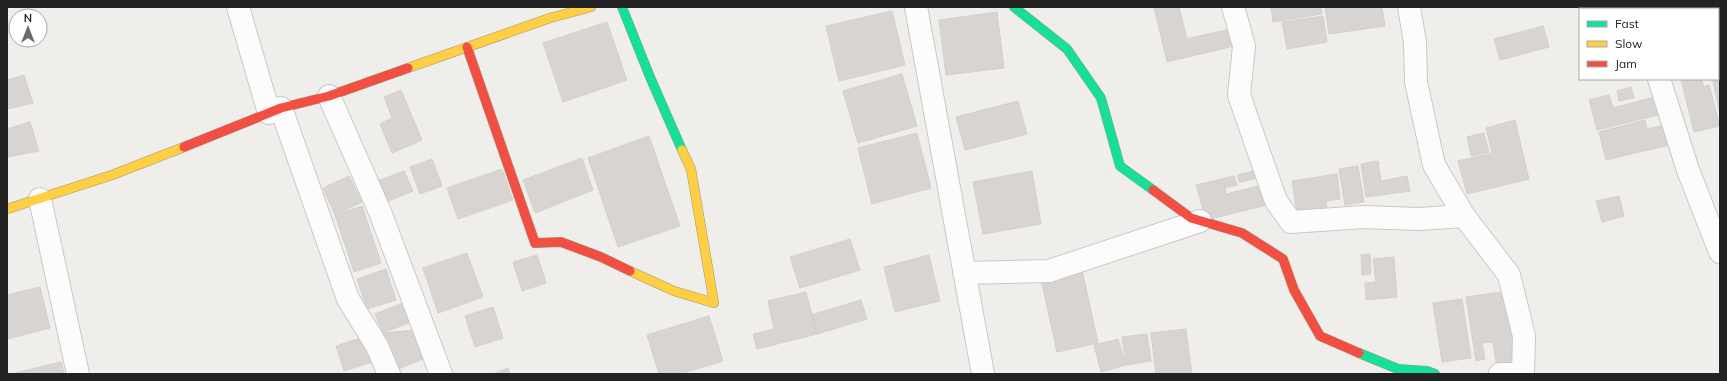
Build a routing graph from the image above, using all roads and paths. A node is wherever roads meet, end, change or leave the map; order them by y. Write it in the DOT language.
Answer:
graph roads {
  1 [pos="238,7"];
  2 [pos="591,7"];
  3 [pos="622,7"];
  4 [pos="916,7"];
  5 [pos="1014,7"];
  6 [pos="1233,7"];
  7 [pos="1409,7"];
  8 [pos="467,47"];
  9 [pos="1658,80"];
  10 [pos="329,96"];
  11 [pos="275,111"];
  12 [pos="40,199"];
  13 [pos="7,209"];
  14 [pos="1464,216"];
  15 [pos="1200,221"];
  16 [pos="1720,252"];
  17 [pos="964,273"];
  18 [pos="1425,373"];
  19 [pos="78,374"];
  20 [pos="389,374"];
  21 [pos="441,374"];
  22 [pos="983,374"];
  23 [pos="1500,374"];
  24 [pos="1514,374"];
  25 [pos="1523,374"];
  1 -- 11 [label="street"];
  2 -- 8 [label="street"];
  3 -- 8 [label="street"];
  4 -- 17 [label="street"];
  5 -- 15 [label="street"];
  6 -- 14 [label="street"];
  7 -- 14 [label="street"];
  8 -- 10 [label="street"];
  9 -- 16 [label="street"];
  10 -- 11 [label="street"];
  10 -- 21 [label="street"];
  11 -- 12 [label="street"];
  11 -- 20 [label="street"];
  12 -- 13 [label="street"];
  12 -- 19 [label="street"];
  14 -- 25 [label="street"];
  15 -- 17 [label="street"];
  15 -- 18 [label="street"];
  17 -- 22 [label="street"];
  23 -- 24 [label="street"];
}
